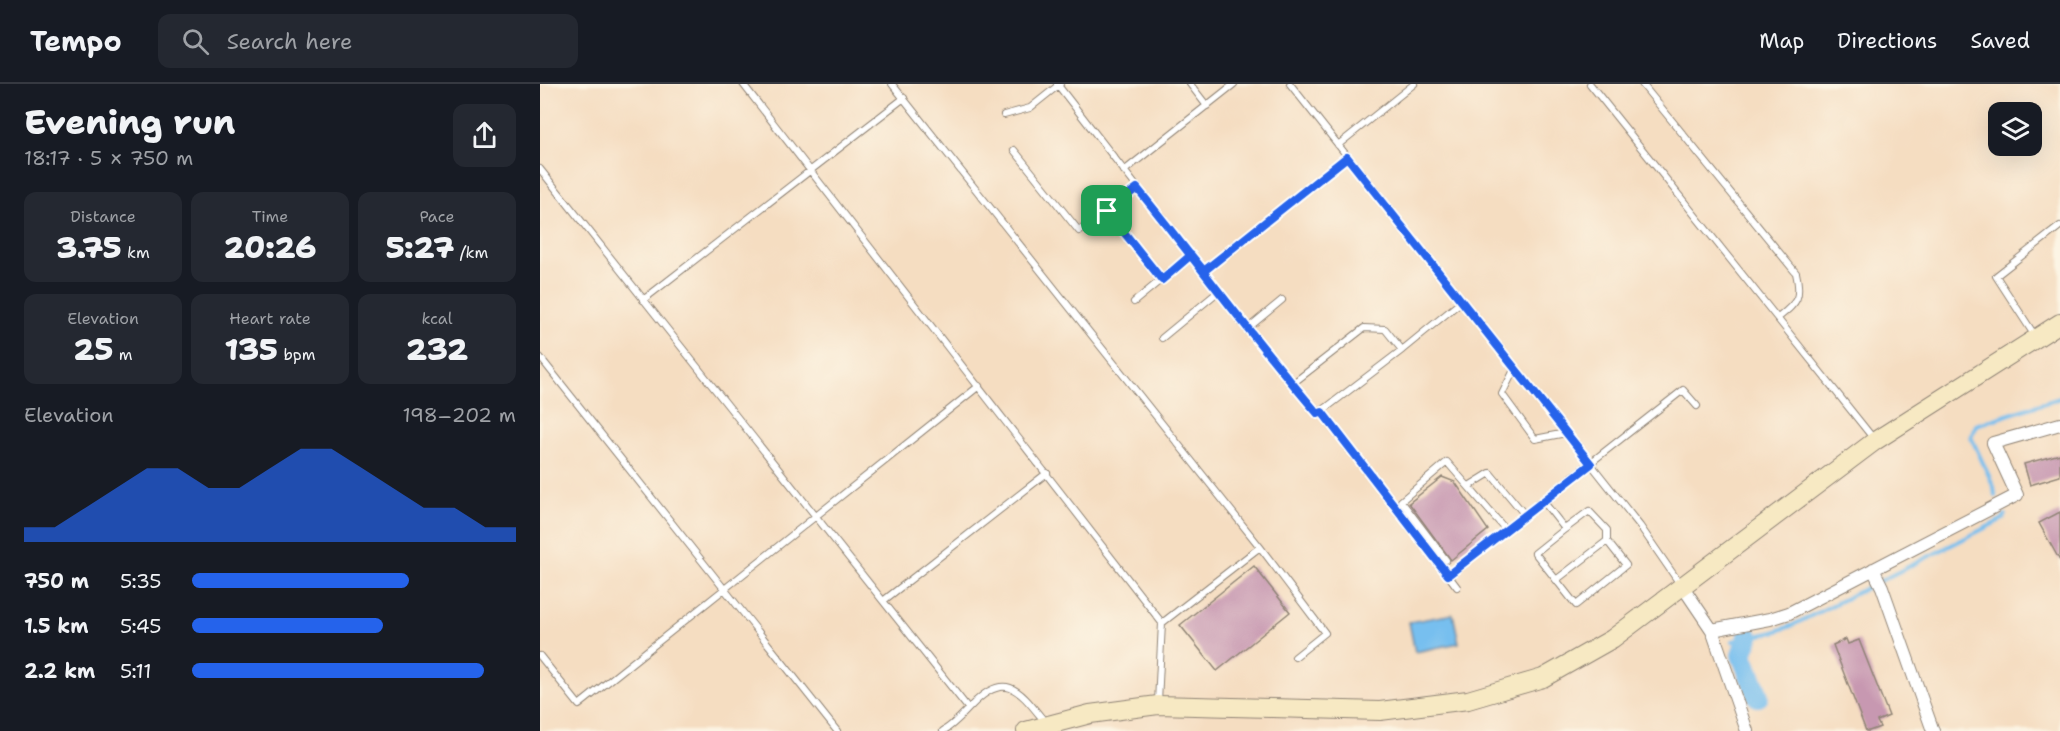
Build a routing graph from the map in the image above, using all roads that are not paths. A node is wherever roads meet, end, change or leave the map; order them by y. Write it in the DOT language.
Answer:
graph roads {
  1 [pos="743,84"];
  2 [pos="892,84"];
  3 [pos="1190,84"];
  4 [pos="1234,84"];
  5 [pos="1290,84"];
  6 [pos="1414,84"];
  7 [pos="1590,84"];
  8 [pos="1642,84"];
  9 [pos="1058,85"];
  10 [pos="904,98"];
  11 [pos="1207,106"];
  12 [pos="1004,115"];
  13 [pos="1338,145"];
  14 [pos="1014,150"];
  15 [pos="1347,157"];
  16 [pos="540,169"];
  17 [pos="810,170"];
  18 [pos="1124,171"];
  19 [pos="1137,188"];
  20 [pos="1107,211"];
  21 [pos="2060,226"];
  22 [pos="1191,255"];
  23 [pos="1204,271"];
  24 [pos="1162,280"];
  25 [pos="1220,291"];
  26 [pos="643,300"];
  27 [pos="1282,300"];
  28 [pos="1461,301"];
  29 [pos="1134,302"];
  30 [pos="1778,318"];
  31 [pos="2060,323"];
  32 [pos="1248,329"];
  33 [pos="1162,338"];
  34 [pos="2036,338"];
  35 [pos="1402,350"];
  36 [pos="540,357"];
  37 [pos="1515,368"];
  38 [pos="1292,384"];
  39 [pos="979,387"];
  40 [pos="1696,406"];
  41 [pos="1322,412"];
  42 [pos="2060,424"];
  43 [pos="1566,433"];
  44 [pos="1875,441"];
  45 [pos="1591,464"];
  46 [pos="1047,473"];
  47 [pos="1469,486"];
  48 [pos="1543,501"];
  49 [pos="1525,515"];
  50 [pos="816,516"];
  51 [pos="1565,529"];
  52 [pos="1506,530"];
  53 [pos="1607,541"];
  54 [pos="1260,547"];
  55 [pos="1446,560"];
  56 [pos="1448,575"];
  57 [pos="1877,577"];
  58 [pos="1556,580"];
  59 [pos="1683,586"];
  60 [pos="1457,587"];
  61 [pos="724,589"];
  62 [pos="883,601"];
  63 [pos="1162,623"];
  64 [pos="1712,630"];
  65 [pos="540,656"];
  66 [pos="1295,657"];
  67 [pos="1158,705"];
  68 [pos="968,708"];
  69 [pos="1050,728"];
  70 [pos="837,731"];
  71 [pos="943,731"];
  72 [pos="1026,731"];
  73 [pos="1747,731"];
  74 [pos="1933,731"];
  1 -- 17 [label="lane"];
  2 -- 10 [label="lane"];
  3 -- 11 [label="lane"];
  4 -- 11 [label="lane"];
  5 -- 13 [label="lane"];
  6 -- 13 [label="lane"];
  7 -- 30 [label="lane"];
  8 -- 30 [label="lane"];
  9 -- 12 [label="lane"];
  9 -- 18 [label="lane"];
  10 -- 17 [label="lane"];
  10 -- 54 [label="lane"];
  11 -- 18 [label="lane"];
  13 -- 15 [label="lane"];
  14 -- 20 [label="lane"];
  15 -- 23 [label="lane"];
  15 -- 28 [label="lane"];
  16 -- 26 [label="lane"];
  17 -- 26 [label="lane"];
  17 -- 39 [label="lane"];
  18 -- 19 [label="lane"];
  19 -- 20 [label="lane"];
  19 -- 22 [label="lane"];
  20 -- 24 [label="lane"];
  21 -- 34 [label="lane"];
  22 -- 23 [label="lane"];
  22 -- 24 [label="lane"];
  23 -- 25 [label="lane"];
  24 -- 29 [label="lane"];
  25 -- 32 [label="lane"];
  25 -- 33 [label="lane"];
  26 -- 50 [label="lane"];
  27 -- 32 [label="lane"];
  28 -- 35 [label="lane"];
  28 -- 37 [label="lane"];
  30 -- 44 [label="lane"];
  31 -- 34 [label="street"];
  32 -- 38 [label="lane"];
  34 -- 44 [label="street"];
  35 -- 38 [label="lane"];
  35 -- 41 [label="lane"];
  36 -- 61 [label="lane"];
  37 -- 43 [label="lane"];
  37 -- 43 [label="lane"];
  38 -- 41 [label="lane"];
  39 -- 46 [label="lane"];
  39 -- 50 [label="lane"];
  40 -- 45 [label="lane"];
  41 -- 56 [label="lane"];
  42 -- 57 [label="street"];
  43 -- 45 [label="lane"];
  44 -- 59 [label="street"];
  45 -- 48 [label="lane"];
  45 -- 59 [label="lane"];
  46 -- 62 [label="lane"];
  46 -- 63 [label="lane"];
  47 -- 49 [label="lane"];
  47 -- 52 [label="lane"];
  47 -- 55 [label="lane"];
  48 -- 49 [label="lane"];
  48 -- 51 [label="lane"];
  49 -- 52 [label="lane"];
  50 -- 61 [label="lane"];
  50 -- 62 [label="lane"];
  51 -- 53 [label="lane"];
  51 -- 58 [label="lane"];
  52 -- 56 [label="lane"];
  53 -- 58 [label="lane"];
  53 -- 58 [label="lane"];
  54 -- 63 [label="lane"];
  54 -- 66 [label="lane"];
  56 -- 60 [label="lane"];
  57 -- 64 [label="street"];
  57 -- 74 [label="street"];
  59 -- 64 [label="street"];
  59 -- 67 [label="street"];
  61 -- 65 [label="lane"];
  61 -- 70 [label="lane"];
  62 -- 68 [label="lane"];
  63 -- 67 [label="lane"];
  64 -- 73 [label="street"];
  67 -- 69 [label="street"];
  68 -- 69 [label="lane"];
  68 -- 71 [label="lane"];
  69 -- 72 [label="street"];
}
